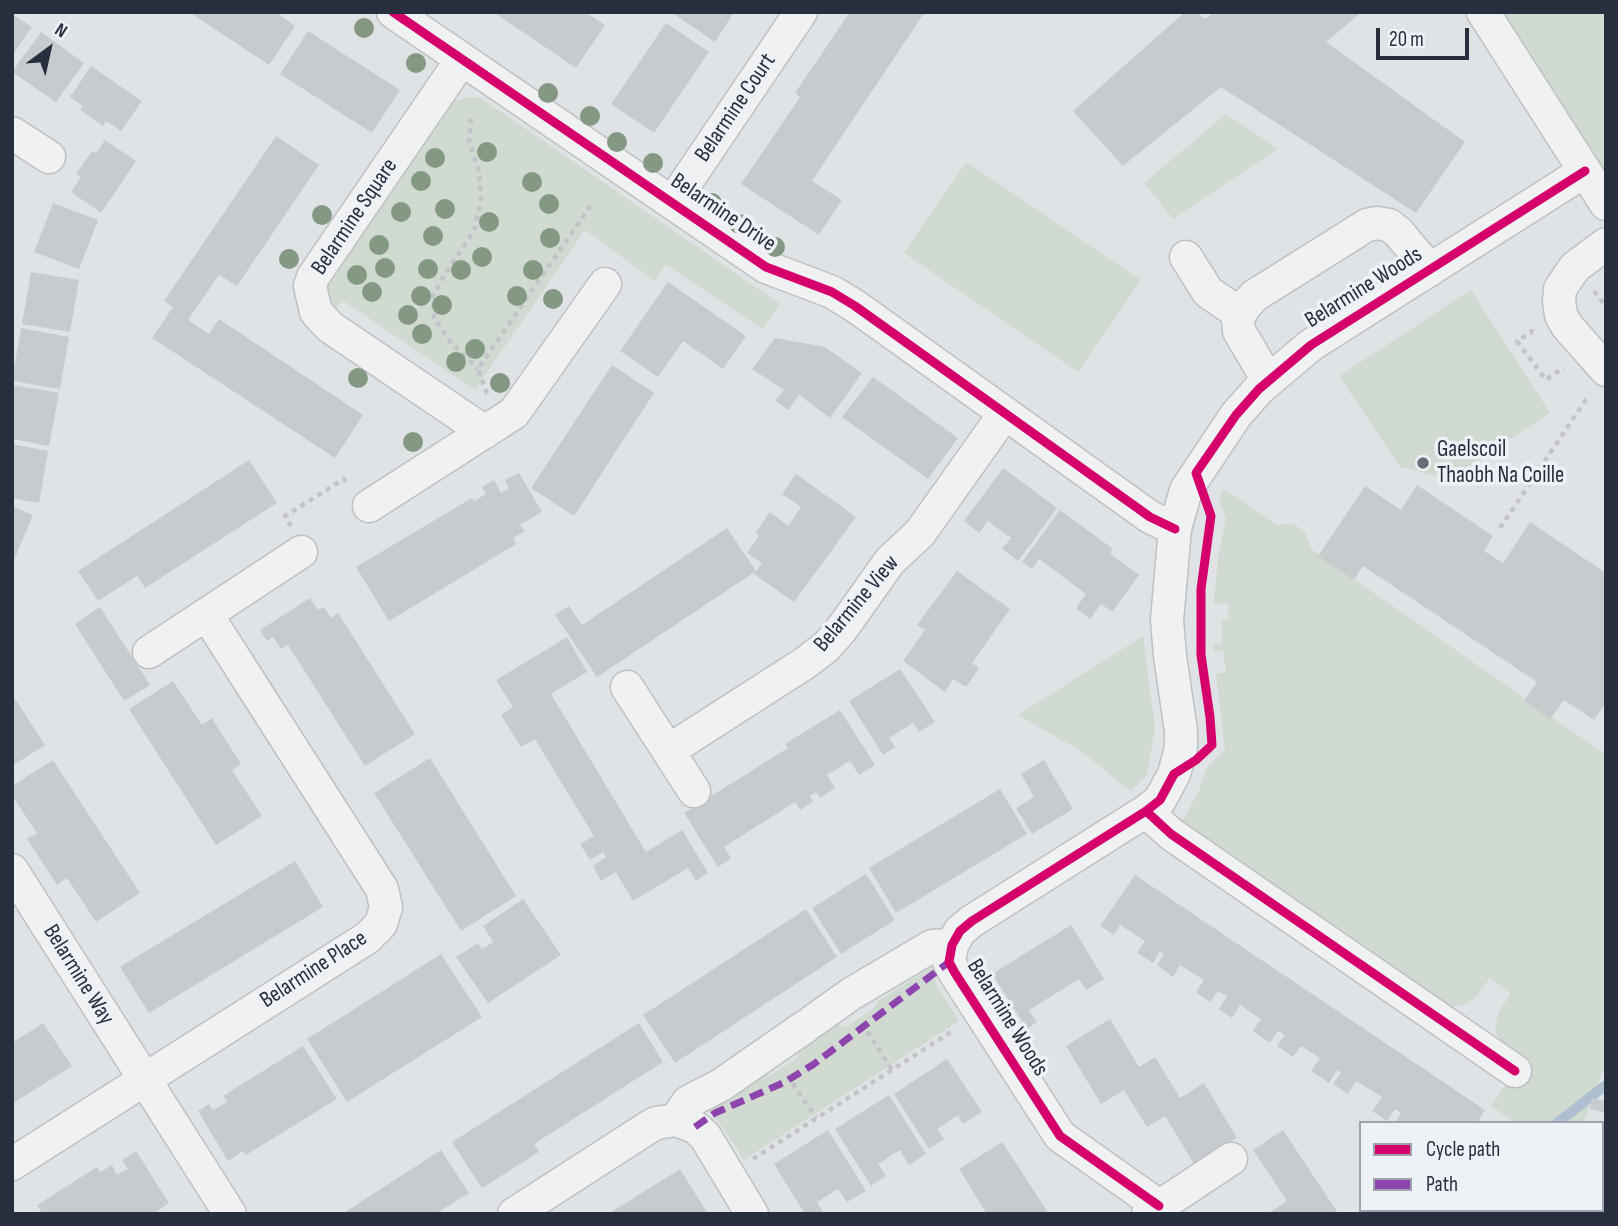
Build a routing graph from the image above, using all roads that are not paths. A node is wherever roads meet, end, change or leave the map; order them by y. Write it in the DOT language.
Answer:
graph roads {
  1 [pos="393,12"];
  2 [pos="801,12"];
  3 [pos="1483,12"];
  4 [pos="461,59"];
  5 [pos="12,133"];
  6 [pos="50,158"];
  7 [pos="1585,171"];
  8 [pos="672,203"];
  9 [pos="1606,204"];
  10 [pos="1606,244"];
  11 [pos="1186,257"];
  12 [pos="1430,270"];
  13 [pos="605,284"];
  14 [pos="1240,314"];
  15 [pos="1602,378"];
  16 [pos="1268,380"];
  17 [pos="1005,413"];
  18 [pos="485,432"];
  19 [pos="369,506"];
  20 [pos="1175,529"];
  21 [pos="301,552"];
  22 [pos="207,615"];
  23 [pos="149,652"];
  24 [pos="626,687"];
  25 [pos="668,751"];
  26 [pos="694,791"];
  27 [pos="1146,811"];
  28 [pos="12,870"];
  29 [pos="952,946"];
  30 [pos="1515,1071"];
  31 [pos="145,1080"];
  32 [pos="676,1120"];
  33 [pos="1231,1159"];
  34 [pos="12,1164"];
  35 [pos="1153,1210"];
  36 [pos="230,1214"];
  37 [pos="514,1214"];
  38 [pos="752,1214"];
  1 -- 4 [label="street, Belarmine Drive"];
  2 -- 8 [label="street, Belarmine Court"];
  3 -- 7 [label="street"];
  4 -- 8 [label="street, Belarmine Drive"];
  4 -- 18 [label="street, Belarmine Square"];
  5 -- 6 [label="street"];
  7 -- 9 [label="street"];
  7 -- 12 [label="street, Belarmine Woods"];
  8 -- 17 [label="street, Belarmine Drive"];
  10 -- 15 [label="street"];
  11 -- 14 [label="street"];
  12 -- 14 [label="street"];
  12 -- 16 [label="street, Belarmine Woods"];
  13 -- 18 [label="street"];
  14 -- 16 [label="street"];
  16 -- 20 [label="street, Belarmine Woods"];
  17 -- 20 [label="street, Belarmine Drive"];
  17 -- 25 [label="street, Belarmine View"];
  18 -- 19 [label="street"];
  20 -- 27 [label="street, Belarmine Woods"];
  21 -- 22 [label="street"];
  22 -- 23 [label="street"];
  22 -- 31 [label="street, Belarmine Place"];
  24 -- 25 [label="street"];
  25 -- 26 [label="street"];
  27 -- 29 [label="street, Belarmine Woods"];
  27 -- 30 [label="street"];
  28 -- 31 [label="street, Belarmine Way"];
  29 -- 32 [label="street, Belarmine Woods"];
  29 -- 35 [label="street, Belarmine Woods"];
  31 -- 34 [label="street, Belarmine Place"];
  31 -- 36 [label="street"];
  32 -- 37 [label="street, Belarmine Woods"];
  32 -- 38 [label="street"];
  33 -- 35 [label="street, Belarmine Woods"];
}
